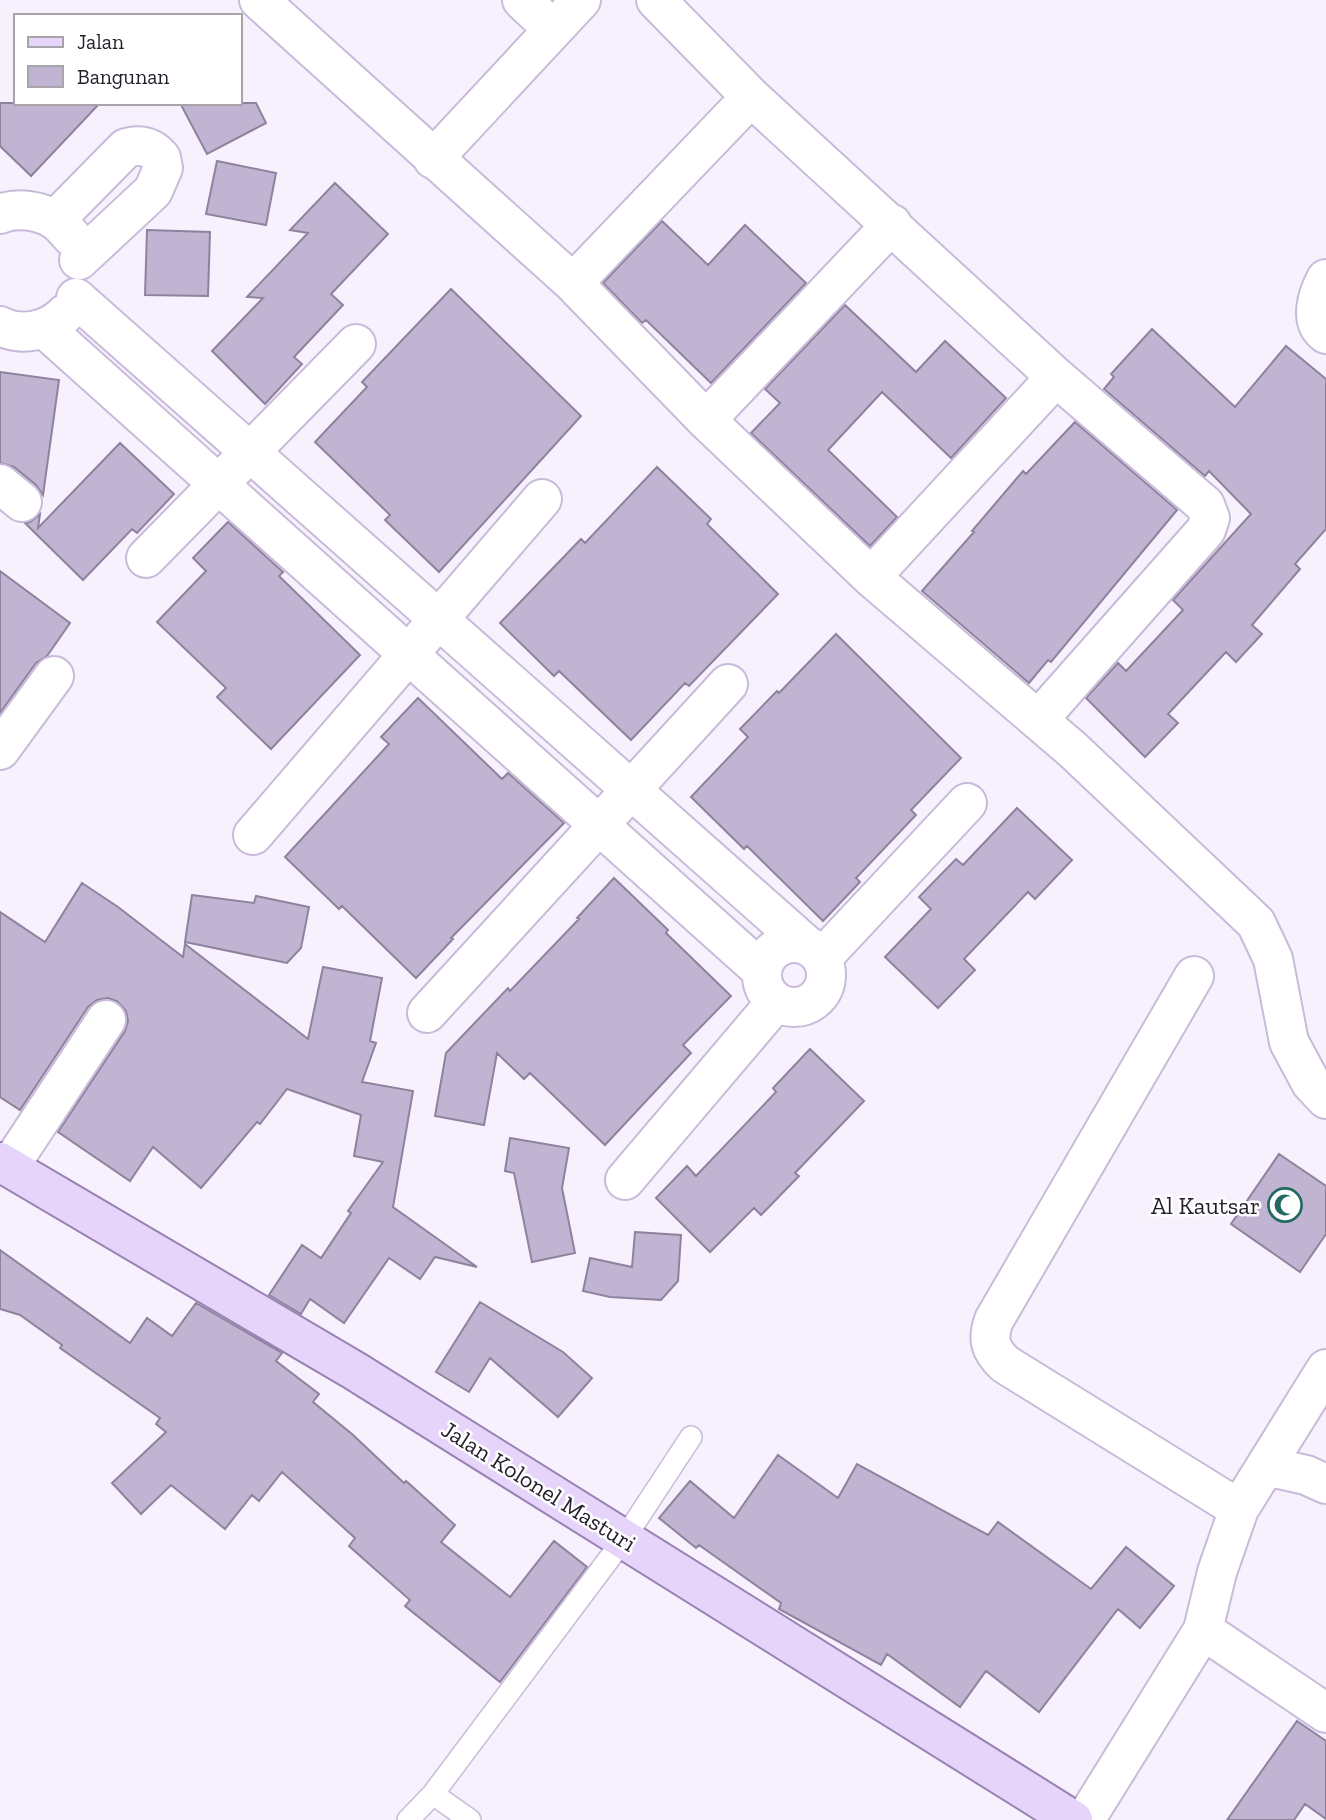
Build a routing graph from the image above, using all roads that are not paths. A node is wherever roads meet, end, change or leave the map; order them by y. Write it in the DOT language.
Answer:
graph roads {
  1 [pos="258,0"];
  2 [pos="522,0"];
  3 [pos="582,0"];
  4 [pos="656,0"];
  5 [pos="553,29"];
  6 [pos="751,97"];
  7 [pos="433,159"];
  8 [pos="2,210"];
  9 [pos="55,220"];
  10 [pos="892,224"];
  11 [pos="79,260"];
  12 [pos="1326,279"];
  13 [pos="573,283"];
  14 [pos="76,298"];
  15 [pos="44,328"];
  16 [pos="2,331"];
  17 [pos="1326,334"];
  18 [pos="356,344"];
  19 [pos="1056,377"];
  20 [pos="706,420"];
  21 [pos="221,426"];
  22 [pos="249,451"];
  23 [pos="190,459"];
  24 [pos="218,484"];
  25 [pos="542,499"];
  26 [pos="146,558"];
  27 [pos="871,577"];
  28 [pos="408,592"];
  29 [pos="438,620"];
  30 [pos="377,626"];
  31 [pos="408,654"];
  32 [pos="54,676"];
  33 [pos="728,684"];
  34 [pos="1038,720"];
  35 [pos="0,750"];
  36 [pos="601,763"];
  37 [pos="631,790"];
  38 [pos="568,797"];
  39 [pos="967,803"];
  40 [pos="599,825"];
  41 [pos="253,835"];
  42 [pos="813,951"];
  43 [pos="1194,976"];
  44 [pos="768,986"];
  45 [pos="427,1013"];
  46 [pos="106,1020"];
  47 [pos="1326,1100"];
  48 [pos="4,1165"];
  49 [pos="625,1180"];
  50 [pos="1326,1370"];
  51 [pos="691,1437"];
  52 [pos="1266,1466"];
  53 [pos="1326,1484"];
  54 [pos="1238,1509"];
  55 [pos="624,1539"];
  56 [pos="1203,1630"];
  57 [pos="1326,1713"];
  58 [pos="433,1794"];
  59 [pos="408,1820"];
  60 [pos="470,1820"];
  61 [pos="1073,1820"];
  62 [pos="1085,1820"];
  1 -- 7 [label="street"];
  2 -- 5 [label="street"];
  3 -- 5 [label="street"];
  4 -- 6 [label="street"];
  5 -- 7 [label="street"];
  6 -- 10 [label="street"];
  6 -- 13 [label="street"];
  7 -- 13 [label="street"];
  8 -- 9 [label="street"];
  9 -- 11 [label="street"];
  9 -- 11 [label="street"];
  10 -- 19 [label="street"];
  10 -- 20 [label="street"];
  11 -- 14 [label="street"];
  12 -- 17 [label="street"];
  13 -- 20 [label="street"];
  14 -- 15 [label="street"];
  14 -- 21 [label="street"];
  15 -- 16 [label="street"];
  15 -- 23 [label="street"];
  18 -- 22 [label="street"];
  19 -- 27 [label="street"];
  19 -- 34 [label="street"];
  20 -- 27 [label="street"];
  21 -- 22 [label="street"];
  21 -- 23 [label="street"];
  22 -- 24 [label="street"];
  22 -- 28 [label="street"];
  23 -- 24 [label="street"];
  24 -- 26 [label="street"];
  24 -- 30 [label="street"];
  25 -- 29 [label="street"];
  27 -- 34 [label="street"];
  28 -- 29 [label="street"];
  28 -- 30 [label="street"];
  29 -- 31 [label="street"];
  29 -- 36 [label="street"];
  30 -- 31 [label="street"];
  31 -- 38 [label="street"];
  31 -- 41 [label="street"];
  32 -- 35 [label="street"];
  33 -- 37 [label="street"];
  34 -- 47 [label="street"];
  36 -- 37 [label="street"];
  36 -- 38 [label="street"];
  37 -- 40 [label="street"];
  37 -- 42 [label="street"];
  38 -- 40 [label="street"];
  39 -- 42 [label="street"];
  40 -- 44 [label="street"];
  40 -- 45 [label="street"];
  42 -- 44 [label="street"];
  42 -- 44 [label="street"];
  43 -- 54 [label="street"];
  44 -- 49 [label="street"];
  46 -- 48 [label="street"];
  48 -- 55 [label="main road, Jalan Kolonel Masturi"];
  50 -- 52 [label="street"];
  51 -- 55 [label="lane"];
  52 -- 53 [label="street"];
  52 -- 54 [label="street"];
  54 -- 56 [label="street"];
  55 -- 58 [label="lane"];
  55 -- 61 [label="main road, Jalan Kolonel Masturi"];
  56 -- 57 [label="street"];
  56 -- 62 [label="street"];
  58 -- 59 [label="lane"];
  58 -- 60 [label="lane"];
}
